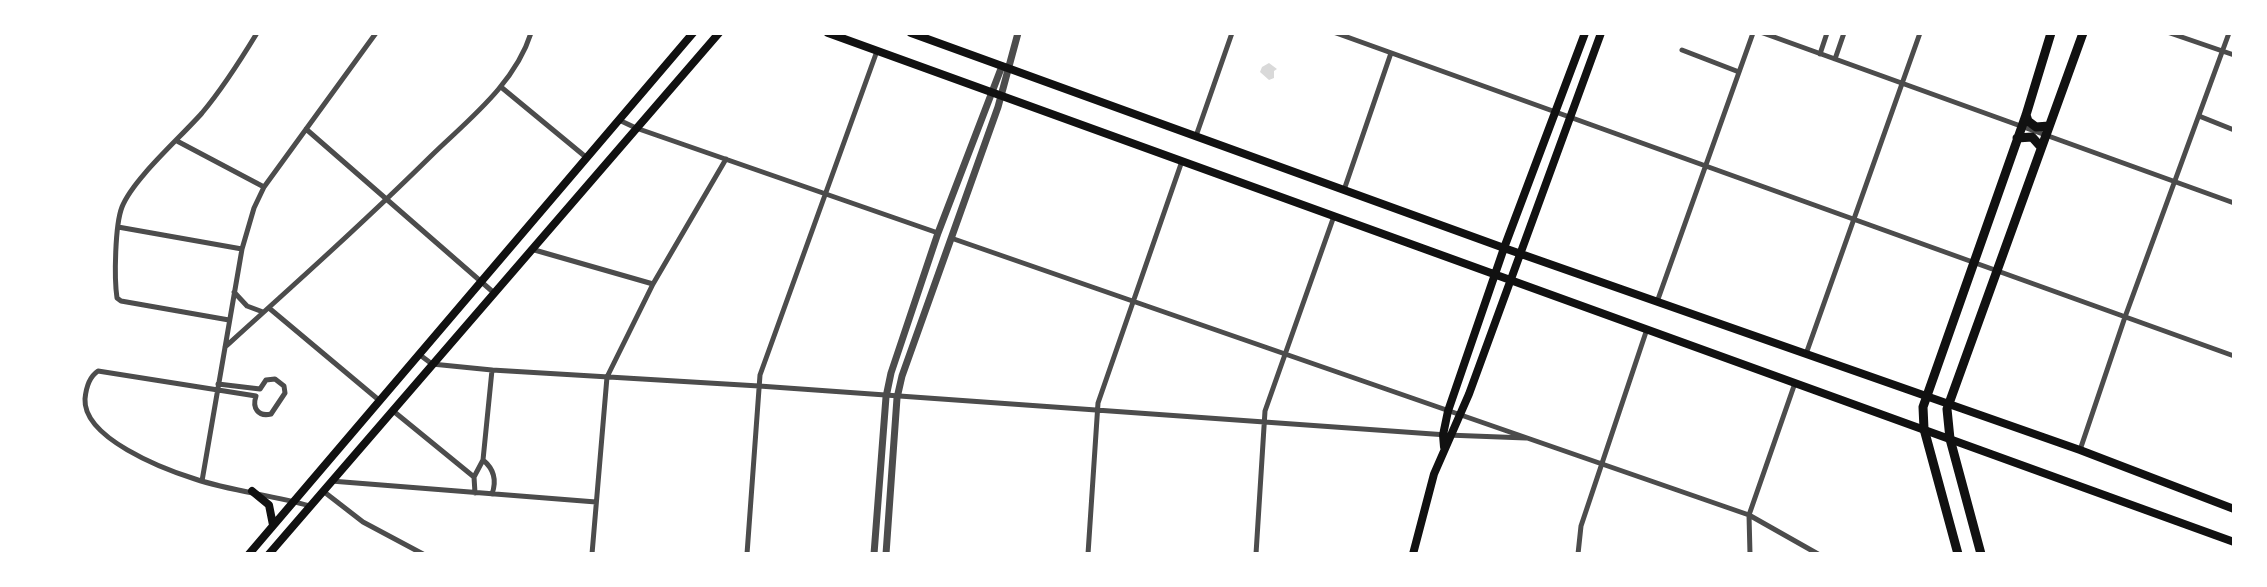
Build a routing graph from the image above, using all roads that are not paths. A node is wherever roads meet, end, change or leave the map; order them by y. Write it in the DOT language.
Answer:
graph roads {
  1 [pos="257,33"];
  2 [pos="376,33"];
  3 [pos="531,33"];
  4 [pos="693,33"];
  5 [pos="719,33"];
  6 [pos="828,33"];
  7 [pos="911,33"];
  8 [pos="1018,33"];
  9 [pos="1232,33"];
  10 [pos="1336,33"];
  11 [pos="1585,33"];
  12 [pos="1601,33"];
  13 [pos="1753,33"];
  14 [pos="1763,33"];
  15 [pos="1827,33"];
  16 [pos="1844,33"];
  17 [pos="1920,33"];
  18 [pos="2051,33"];
  19 [pos="2083,33"];
  20 [pos="2170,33"];
  21 [pos="2229,33"];
  22 [pos="1682,50"];
  23 [pos="877,51"];
  24 [pos="2223,51"];
  25 [pos="1391,53"];
  26 [pos="1820,54"];
  27 [pos="2234,55"];
  28 [pos="1835,59"];
  29 [pos="1004,67"];
  30 [pos="1739,72"];
  31 [pos="1902,83"];
  32 [pos="501,87"];
  33 [pos="990,92"];
  34 [pos="1001,96"];
  35 [pos="1555,112"];
  36 [pos="2026,115"];
  37 [pos="2199,116"];
  38 [pos="1571,118"];
  39 [pos="619,120"];
  40 [pos="2021,127"];
  41 [pos="636,128"];
  42 [pos="306,129"];
  43 [pos="2234,130"];
  44 [pos="2047,131"];
  45 [pos="1196,136"];
  46 [pos="2017,138"];
  47 [pos="177,141"];
  48 [pos="2041,147"];
  49 [pos="587,158"];
  50 [pos="726,159"];
  51 [pos="1182,161"];
  52 [pos="1706,166"];
  53 [pos="2175,182"];
  54 [pos="264,187"];
  55 [pos="1344,190"];
  56 [pos="825,193"];
  57 [pos="387,199"];
  58 [pos="2234,204"];
  59 [pos="542,211"];
  60 [pos="1334,216"];
  61 [pos="1854,220"];
  62 [pos="555,221"];
  63 [pos="118,227"];
  64 [pos="938,233"];
  65 [pos="951,237"];
  66 [pos="1504,248"];
  67 [pos="242,249"];
  68 [pos="531,249"];
  69 [pos="1521,254"];
  70 [pos="1972,262"];
  71 [pos="1997,271"];
  72 [pos="1495,274"];
  73 [pos="482,281"];
  74 [pos="1512,281"];
  75 [pos="653,284"];
  76 [pos="234,292"];
  77 [pos="493,292"];
  78 [pos="1133,301"];
  79 [pos="1657,302"];
  80 [pos="270,308"];
  81 [pos="263,312"];
  82 [pos="2125,317"];
  83 [pos="229,320"];
  84 [pos="1647,329"];
  85 [pos="225,347"];
  86 [pos="1285,354"];
  87 [pos="1806,354"];
  88 [pos="420,355"];
  89 [pos="2234,356"];
  90 [pos="432,364"];
  91 [pos="492,370"];
  92 [pos="607,377"];
  93 [pos="1795,383"];
  94 [pos="759,386"];
  95 [pos="218,387"];
  96 [pos="1925,396"];
  97 [pos="886,397"];
  98 [pos="897,398"];
  99 [pos="380,401"];
  100 [pos="1948,404"];
  101 [pos="392,410"];
  102 [pos="1097,410"];
  103 [pos="1448,411"];
  104 [pos="1461,416"];
  105 [pos="1263,421"];
  106 [pos="1924,429"];
  107 [pos="1447,435"];
  108 [pos="1527,438"];
  109 [pos="1950,439"];
  110 [pos="2080,450"];
  111 [pos="483,460"];
  112 [pos="1602,465"];
  113 [pos="474,477"];
  114 [pos="202,481"];
  115 [pos="331,481"];
  116 [pos="253,491"];
  117 [pos="323,491"];
  118 [pos="475,492"];
  119 [pos="492,494"];
  120 [pos="294,501"];
  121 [pos="596,502"];
  122 [pos="310,506"];
  123 [pos="2234,509"];
  124 [pos="1749,515"];
  125 [pos="273,525"];
  126 [pos="2234,542"];
  127 [pos="418,553"];
  128 [pos="249,554"];
  129 [pos="269,554"];
  130 [pos="592,554"];
  131 [pos="747,554"];
  132 [pos="874,554"];
  133 [pos="886,554"];
  134 [pos="1088,554"];
  135 [pos="1256,554"];
  136 [pos="1413,554"];
  137 [pos="1578,554"];
  138 [pos="1750,554"];
  139 [pos="1818,554"];
  140 [pos="1958,554"];
  141 [pos="1981,554"];
  1 -- 47 [label="street"];
  2 -- 42 [label="street"];
  3 -- 32 [label="street"];
  4 -- 39 [label="main road"];
  5 -- 41 [label="main road"];
  6 -- 23 [label="main road"];
  7 -- 29 [label="main road"];
  8 -- 29 [label="street"];
  9 -- 45 [label="street"];
  10 -- 25 [label="street"];
  11 -- 35 [label="main road"];
  12 -- 38 [label="main road"];
  13 -- 30 [label="street"];
  14 -- 26 [label="street"];
  15 -- 26 [label="street"];
  16 -- 28 [label="street"];
  17 -- 31 [label="street"];
  18 -- 36 [label="main road"];
  19 -- 44 [label="main road"];
  20 -- 24 [label="street"];
  21 -- 24 [label="street"];
  22 -- 30 [label="street"];
  23 -- 33 [label="main road"];
  23 -- 56 [label="street"];
  24 -- 27 [label="street"];
  24 -- 37 [label="street"];
  25 -- 35 [label="street"];
  25 -- 55 [label="street"];
  26 -- 28 [label="street"];
  28 -- 31 [label="street"];
  29 -- 33 [label="street"];
  29 -- 34 [label="street"];
  29 -- 45 [label="main road"];
  30 -- 52 [label="street"];
  31 -- 40 [label="street"];
  31 -- 61 [label="street"];
  32 -- 49 [label="street"];
  32 -- 57 [label="street"];
  33 -- 34 [label="main road"];
  33 -- 64 [label="street"];
  34 -- 51 [label="main road"];
  34 -- 65 [label="street"];
  35 -- 38 [label="street"];
  35 -- 66 [label="main road"];
  36 -- 40 [label="main road"];
  36 -- 44 [label="main road"];
  37 -- 43 [label="street"];
  37 -- 53 [label="street"];
  38 -- 52 [label="street"];
  38 -- 69 [label="main road"];
  39 -- 41 [label="street"];
  39 -- 49 [label="main road"];
  40 -- 44 [label="street"];
  40 -- 46 [label="main road"];
  41 -- 50 [label="street"];
  41 -- 62 [label="main road"];
  42 -- 54 [label="street"];
  42 -- 57 [label="street"];
  44 -- 48 [label="main road"];
  44 -- 53 [label="street"];
  45 -- 55 [label="main road"];
  46 -- 48 [label="main road"];
  46 -- 70 [label="main road"];
  47 -- 54 [label="street"];
  47 -- 63 [label="street"];
  48 -- 71 [label="main road"];
  49 -- 59 [label="main road"];
  50 -- 56 [label="street"];
  50 -- 75 [label="street"];
  51 -- 60 [label="main road"];
  51 -- 78 [label="street"];
  52 -- 61 [label="street"];
  52 -- 79 [label="street"];
  53 -- 58 [label="street"];
  53 -- 82 [label="street"];
  54 -- 67 [label="street"];
  55 -- 66 [label="main road"];
  56 -- 64 [label="street"];
  56 -- 94 [label="street"];
  57 -- 73 [label="street"];
  57 -- 80 [label="street"];
  59 -- 62 [label="main road"];
  59 -- 73 [label="main road"];
  60 -- 72 [label="main road"];
  60 -- 86 [label="street"];
  61 -- 70 [label="street"];
  61 -- 87 [label="street"];
  62 -- 68 [label="main road"];
  63 -- 67 [label="street"];
  63 -- 83 [label="street"];
  64 -- 97 [label="street"];
  65 -- 78 [label="street"];
  65 -- 98 [label="street"];
  66 -- 69 [label="main road"];
  66 -- 72 [label="main road"];
  67 -- 76 [label="street"];
  68 -- 75 [label="street"];
  68 -- 77 [label="main road"];
  69 -- 74 [label="main road"];
  69 -- 79 [label="main road"];
  70 -- 71 [label="street"];
  70 -- 96 [label="main road"];
  71 -- 82 [label="street"];
  71 -- 100 [label="main road"];
  72 -- 74 [label="main road"];
  72 -- 103 [label="main road"];
  73 -- 77 [label="street"];
  73 -- 88 [label="main road"];
  74 -- 84 [label="main road"];
  74 -- 104 [label="main road"];
  75 -- 92 [label="street"];
  76 -- 81 [label="street"];
  76 -- 83 [label="street"];
  77 -- 90 [label="main road"];
  78 -- 86 [label="street"];
  78 -- 102 [label="street"];
  79 -- 87 [label="main road"];
  80 -- 81 [label="street"];
  80 -- 99 [label="street"];
  81 -- 85 [label="street"];
  82 -- 89 [label="street"];
  82 -- 110 [label="street"];
  83 -- 85 [label="street"];
  84 -- 93 [label="main road"];
  84 -- 112 [label="street"];
  85 -- 95 [label="street"];
  86 -- 103 [label="street"];
  86 -- 105 [label="street"];
  87 -- 96 [label="main road"];
  88 -- 90 [label="street"];
  88 -- 99 [label="main road"];
  90 -- 91 [label="street"];
  90 -- 101 [label="main road"];
  91 -- 92 [label="street"];
  91 -- 111 [label="street"];
  92 -- 94 [label="street"];
  92 -- 121 [label="street"];
  93 -- 106 [label="main road"];
  93 -- 124 [label="street"];
  94 -- 97 [label="street"];
  94 -- 131 [label="street"];
  95 -- 95 [label="street"];
  95 -- 114 [label="street"];
  95 -- 114 [label="street"];
  96 -- 100 [label="main road"];
  96 -- 106 [label="main road"];
  97 -- 98 [label="street"];
  97 -- 132 [label="street"];
  98 -- 102 [label="street"];
  98 -- 133 [label="street"];
  99 -- 120 [label="main road"];
  100 -- 109 [label="main road"];
  100 -- 110 [label="main road"];
  101 -- 113 [label="street"];
  101 -- 115 [label="main road"];
  102 -- 105 [label="street"];
  102 -- 134 [label="street"];
  103 -- 104 [label="street"];
  103 -- 107 [label="main road"];
  104 -- 107 [label="main road"];
  104 -- 108 [label="street"];
  105 -- 107 [label="street"];
  105 -- 135 [label="street"];
  106 -- 109 [label="main road"];
  106 -- 140 [label="main road"];
  107 -- 108 [label="street"];
  107 -- 136 [label="main road"];
  108 -- 112 [label="street"];
  109 -- 126 [label="main road"];
  109 -- 141 [label="main road"];
  110 -- 123 [label="main road"];
  111 -- 113 [label="street"];
  111 -- 119 [label="street"];
  112 -- 124 [label="street"];
  112 -- 137 [label="street"];
  113 -- 118 [label="street"];
  114 -- 116 [label="street"];
  115 -- 117 [label="main road"];
  115 -- 118 [label="street"];
  116 -- 120 [label="street"];
  116 -- 125 [label="main road"];
  117 -- 122 [label="main road"];
  117 -- 127 [label="street"];
  118 -- 119 [label="street"];
  119 -- 121 [label="street"];
  120 -- 122 [label="street"];
  120 -- 125 [label="main road"];
  121 -- 130 [label="street"];
  122 -- 129 [label="main road"];
  124 -- 138 [label="street"];
  124 -- 139 [label="street"];
  125 -- 128 [label="main road"];
}
